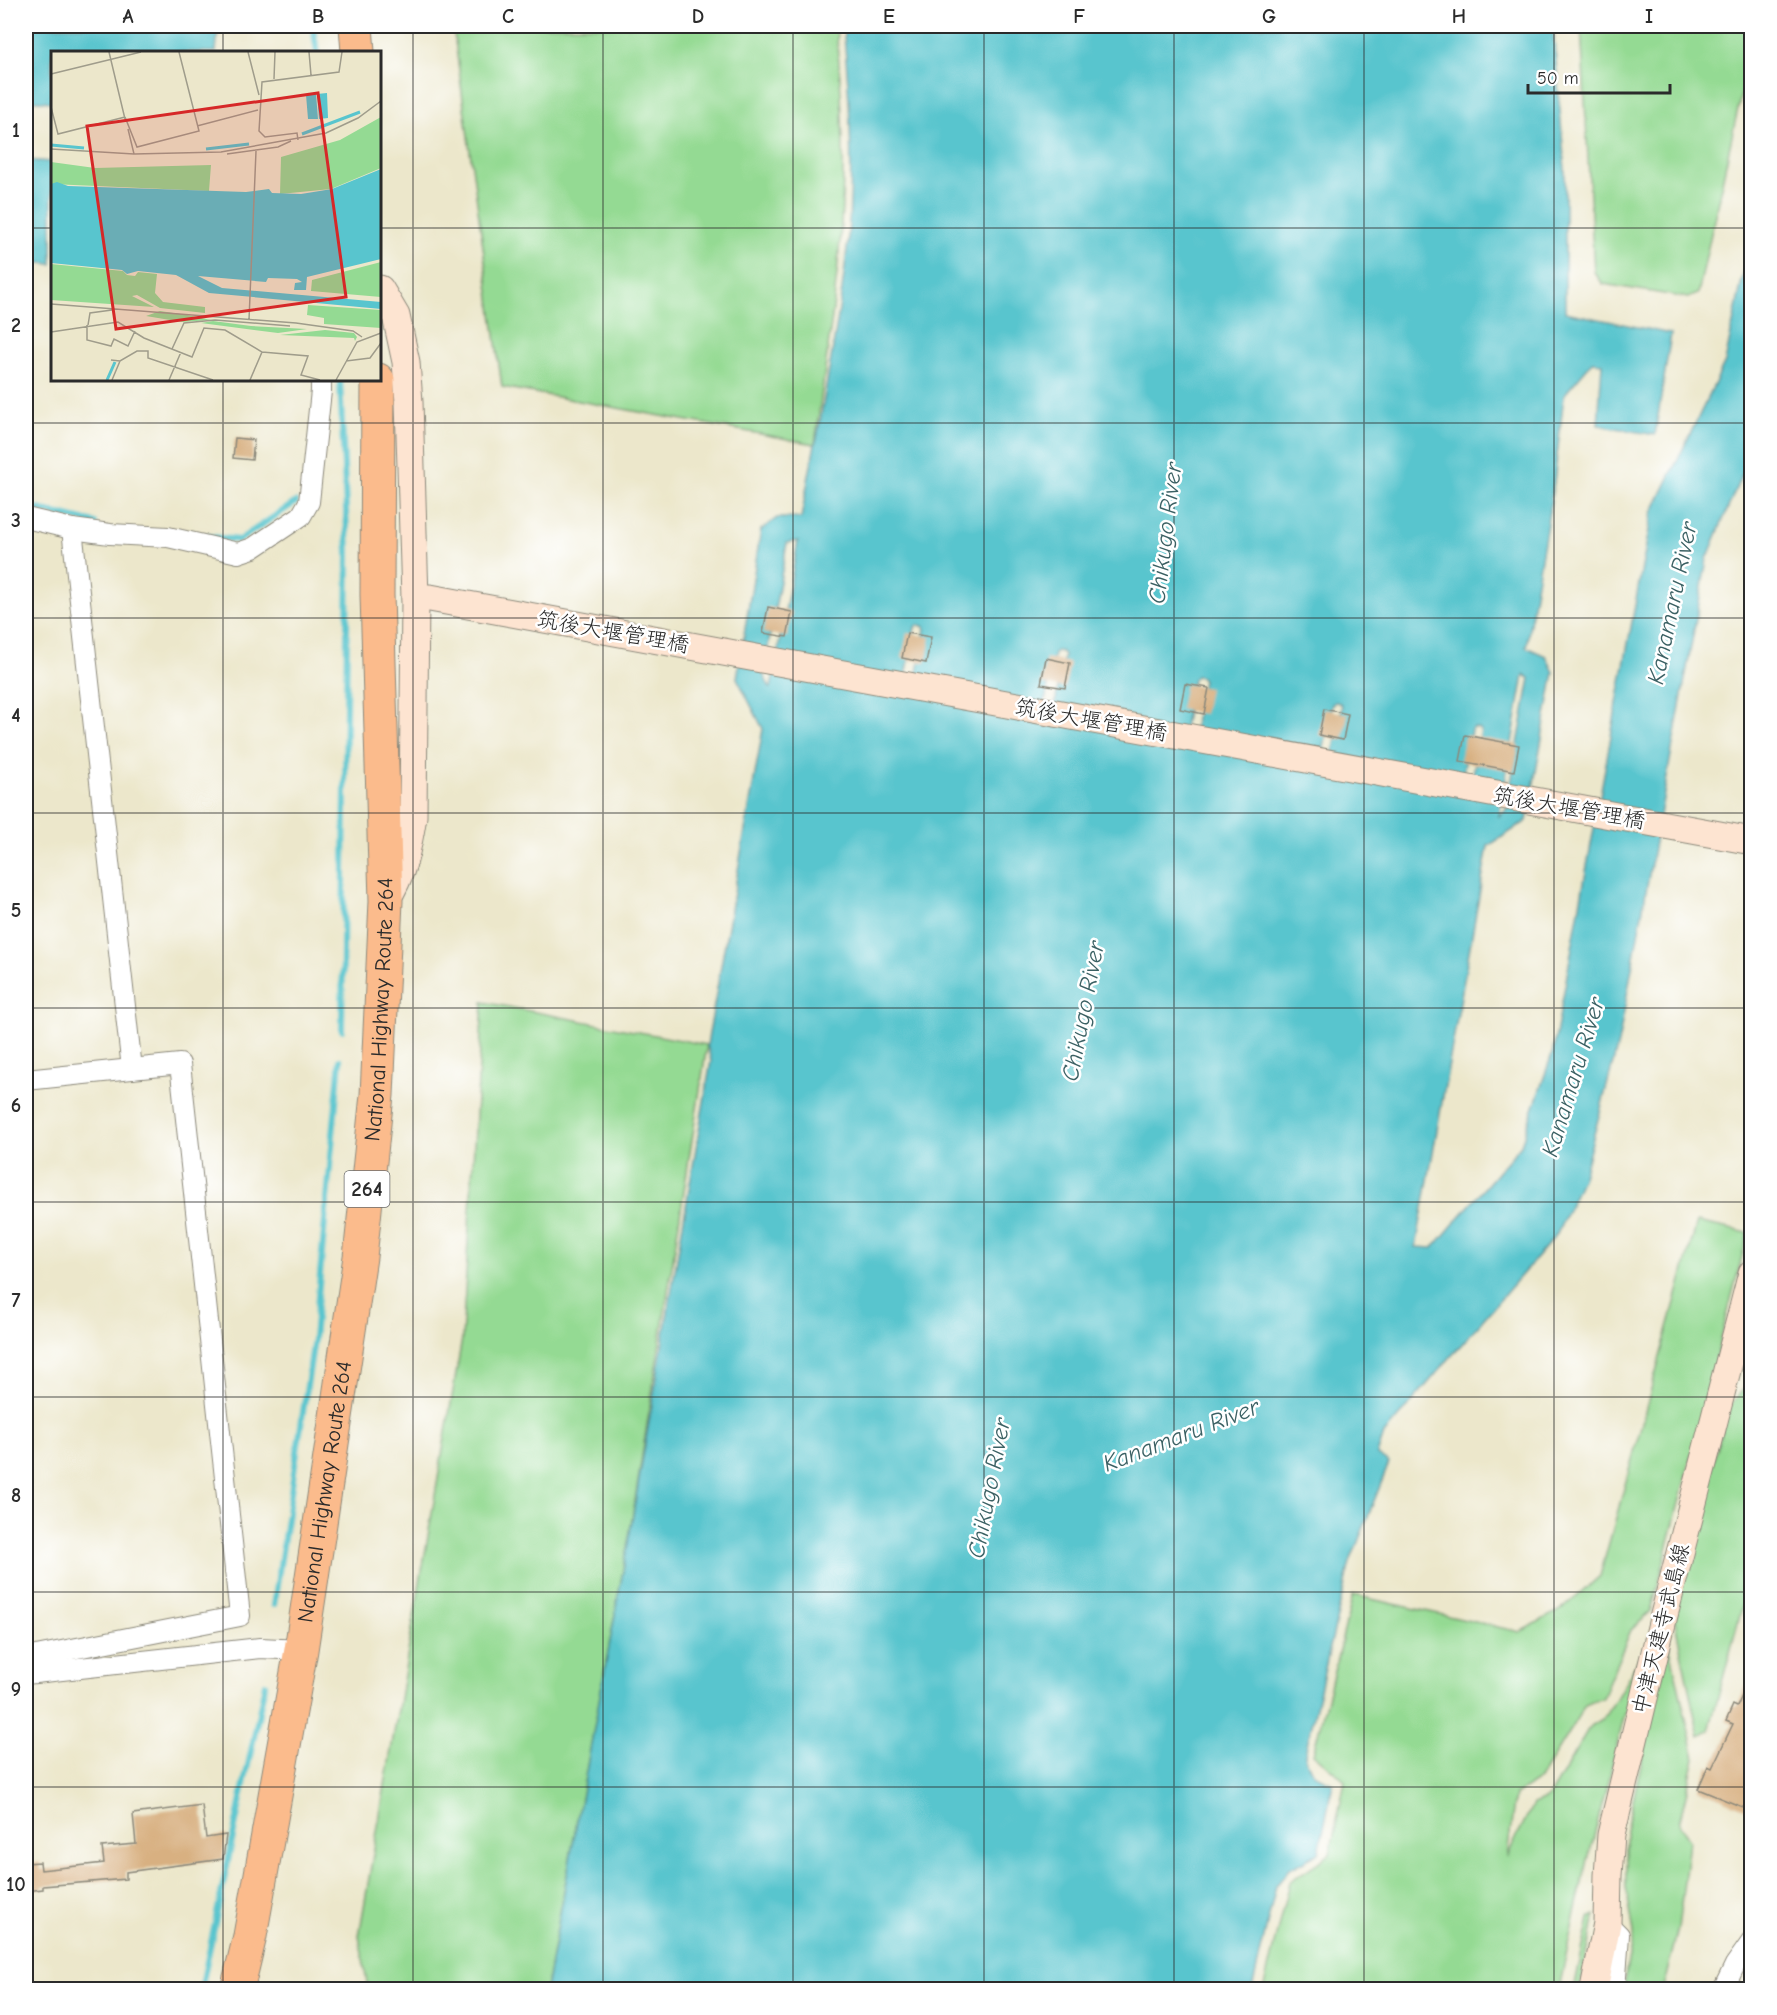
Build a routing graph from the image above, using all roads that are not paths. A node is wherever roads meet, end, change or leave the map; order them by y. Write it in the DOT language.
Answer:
graph roads {
  1 [pos="356,26"];
  2 [pos="358,51"];
  3 [pos="381,292"];
  4 [pos="321,381"];
  5 [pos="378,381"];
  6 [pos="26,518"];
  7 [pos="72,530"];
  8 [pos="423,598"];
  9 [pos="1752,841"];
  10 [pos="386,901"];
  11 [pos="132,1069"];
  12 [pos="26,1080"];
  13 [pos="1752,1273"];
  14 [pos="301,1650"];
  15 [pos="26,1658"];
  16 [pos="26,1674"];
  17 [pos="1607,1923"];
  18 [pos="1752,1941"];
  19 [pos="237,1989"];
  20 [pos="1594,1989"];
  21 [pos="1615,1989"];
  22 [pos="1723,1989"];
  1 -- 2 [label="highway"];
  3 -- 8 [label="street"];
  4 -- 7 [label="street"];
  5 -- 10 [label="highway, National Highway Route 264 / 264"];
  6 -- 7 [label="street"];
  7 -- 11 [label="street"];
  8 -- 9 [label="street, 筑後大堰管理橋"];
  8 -- 10 [label="street"];
  10 -- 14 [label="highway, National Highway Route 264 / 264"];
  11 -- 12 [label="street"];
  11 -- 15 [label="street"];
  13 -- 17 [label="street, 中津天建寺武島線"];
  14 -- 16 [label="street"];
  14 -- 19 [label="highway, National Highway Route 264 / 264"];
  17 -- 20 [label="street, 中津天建寺武島線"];
  17 -- 21 [label="street"];
  18 -- 22 [label="street"];
}
